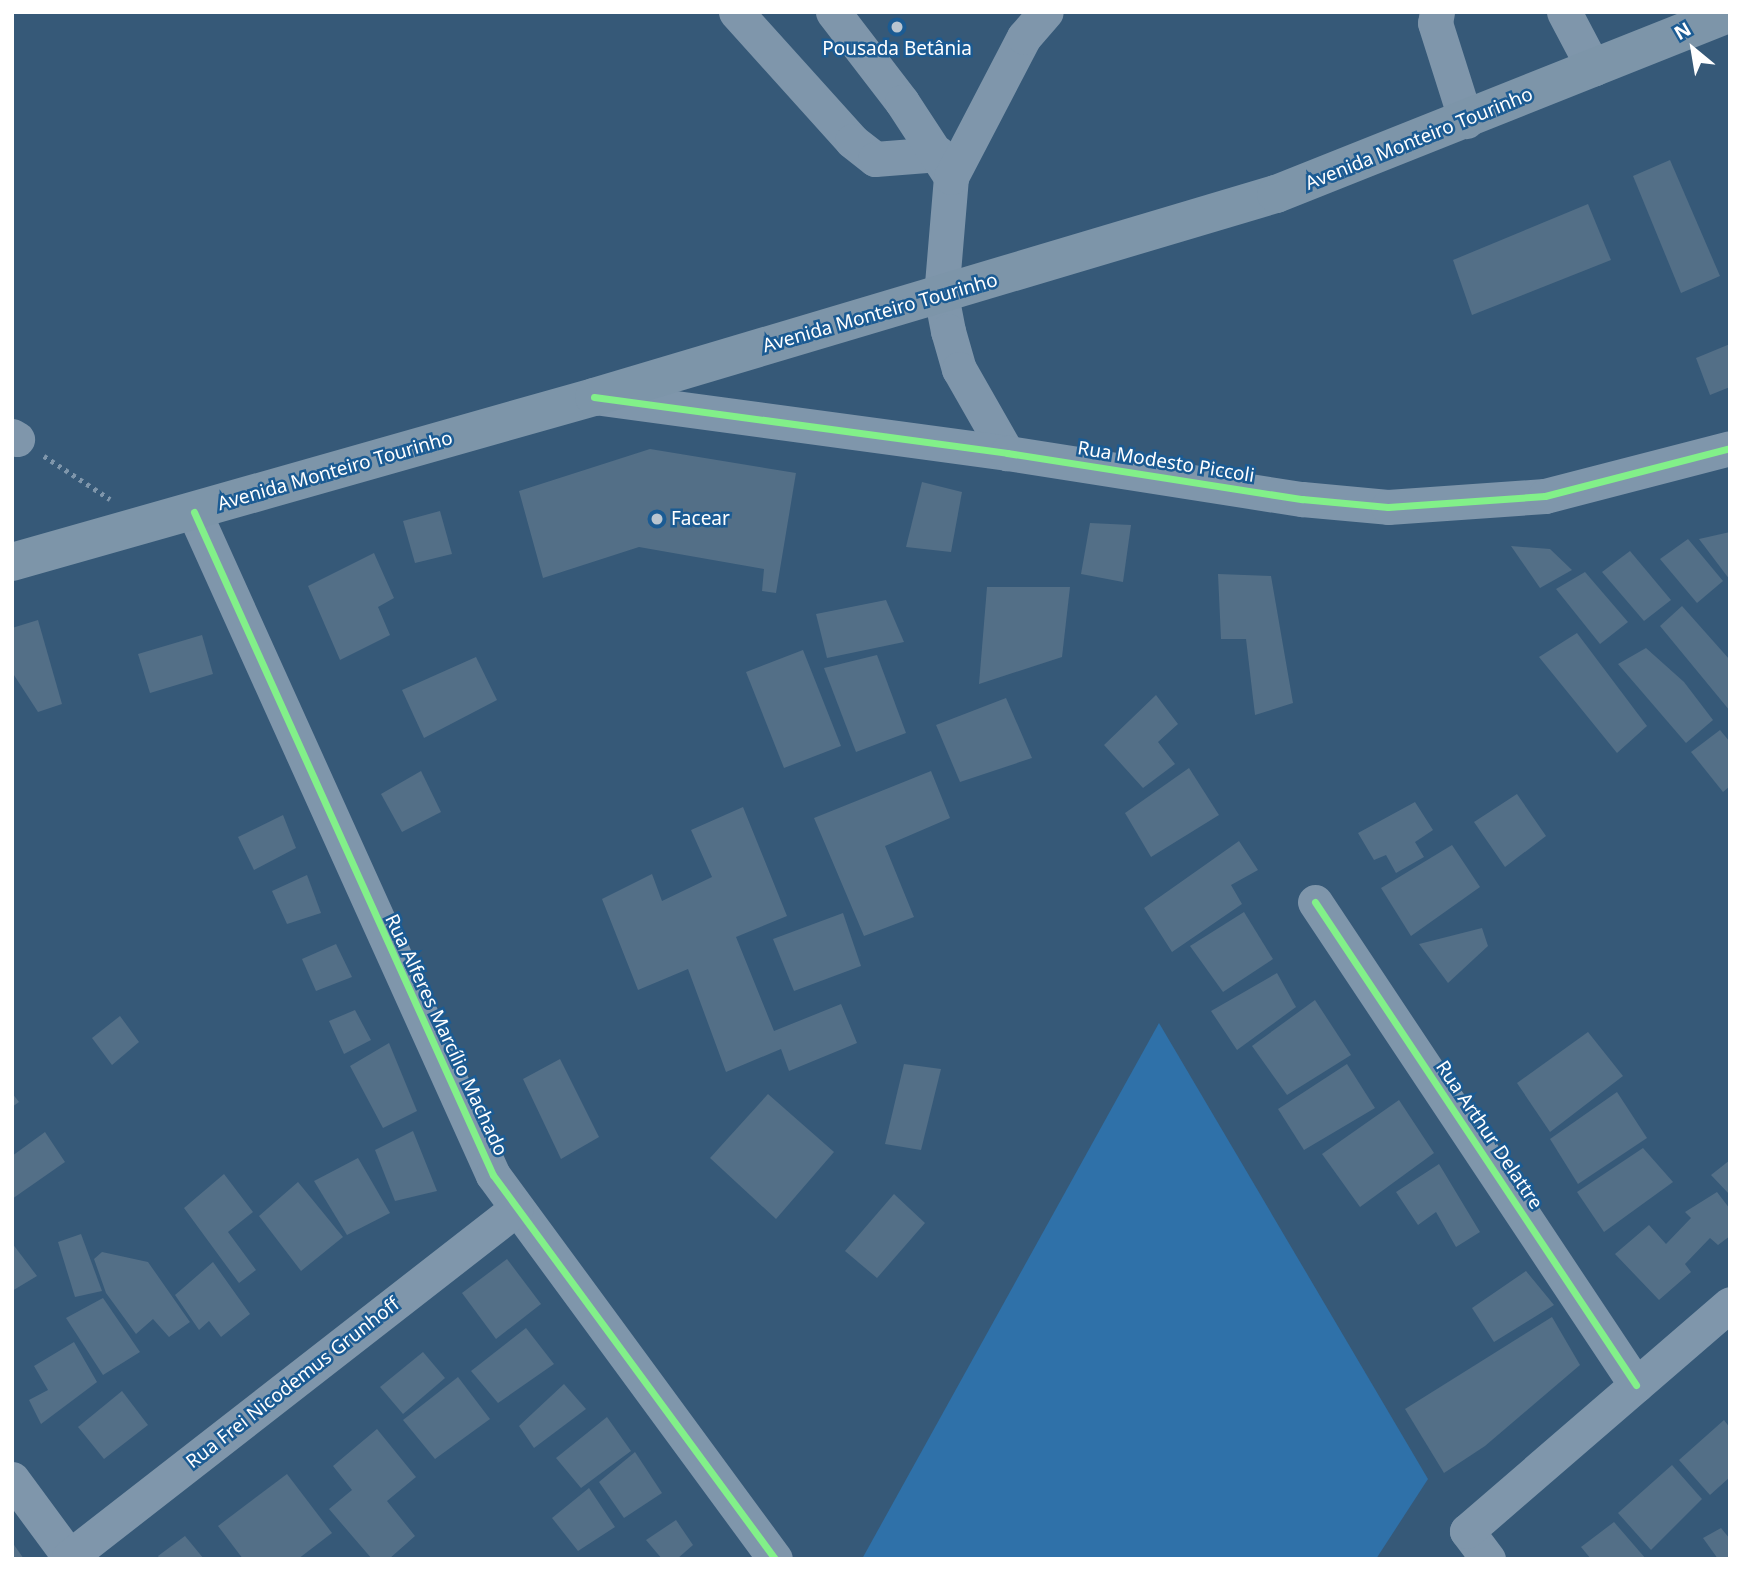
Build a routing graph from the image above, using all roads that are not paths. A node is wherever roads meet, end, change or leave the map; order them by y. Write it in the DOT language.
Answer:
graph roads {
  1 [pos="736,12"];
  2 [pos="833,12"];
  3 [pos="1046,12"];
  4 [pos="1437,12"];
  5 [pos="1564,12"];
  6 [pos="1730,13"];
  7 [pos="1594,69"];
  8 [pos="1466,121"];
  9 [pos="945,165"];
  10 [pos="942,295"];
  11 [pos="594,397"];
  12 [pos="1730,448"];
  13 [pos="1007,453"];
  14 [pos="194,512"];
  15 [pos="12,562"];
  16 [pos="1315,902"];
  17 [pos="516,1209"];
  18 [pos="1724,1321"];
  19 [pos="1636,1385"];
  20 [pos="12,1479"];
  21 [pos="70,1558"];
  22 [pos="775,1559"];
  23 [pos="1488,1559"];
  1 -- 9 [label="street"];
  2 -- 9 [label="street"];
  3 -- 9 [label="street"];
  4 -- 8 [label="street"];
  5 -- 7 [label="street"];
  6 -- 7 [label="main road, Avenida Monteiro Tourinho"];
  7 -- 8 [label="main road, Avenida Monteiro Tourinho"];
  8 -- 10 [label="main road, Avenida Monteiro Tourinho"];
  9 -- 10 [label="street"];
  10 -- 11 [label="main road, Avenida Monteiro Tourinho"];
  10 -- 13 [label="street"];
  11 -- 13 [label="street, Rua Modesto Piccoli"];
  11 -- 14 [label="main road, Avenida Monteiro Tourinho"];
  12 -- 13 [label="street, Rua Modesto Piccoli"];
  14 -- 15 [label="main road, Avenida Monteiro Tourinho"];
  14 -- 17 [label="street, Rua Alferes Marcílio Machado"];
  16 -- 19 [label="street, Rua Arthur Delattre"];
  17 -- 21 [label="street, Rua Frei Nicodemus Grunhoff"];
  17 -- 22 [label="street, Rua Alferes Marcílio Machado"];
  18 -- 19 [label="street"];
  19 -- 23 [label="street"];
  20 -- 21 [label="street"];
}
